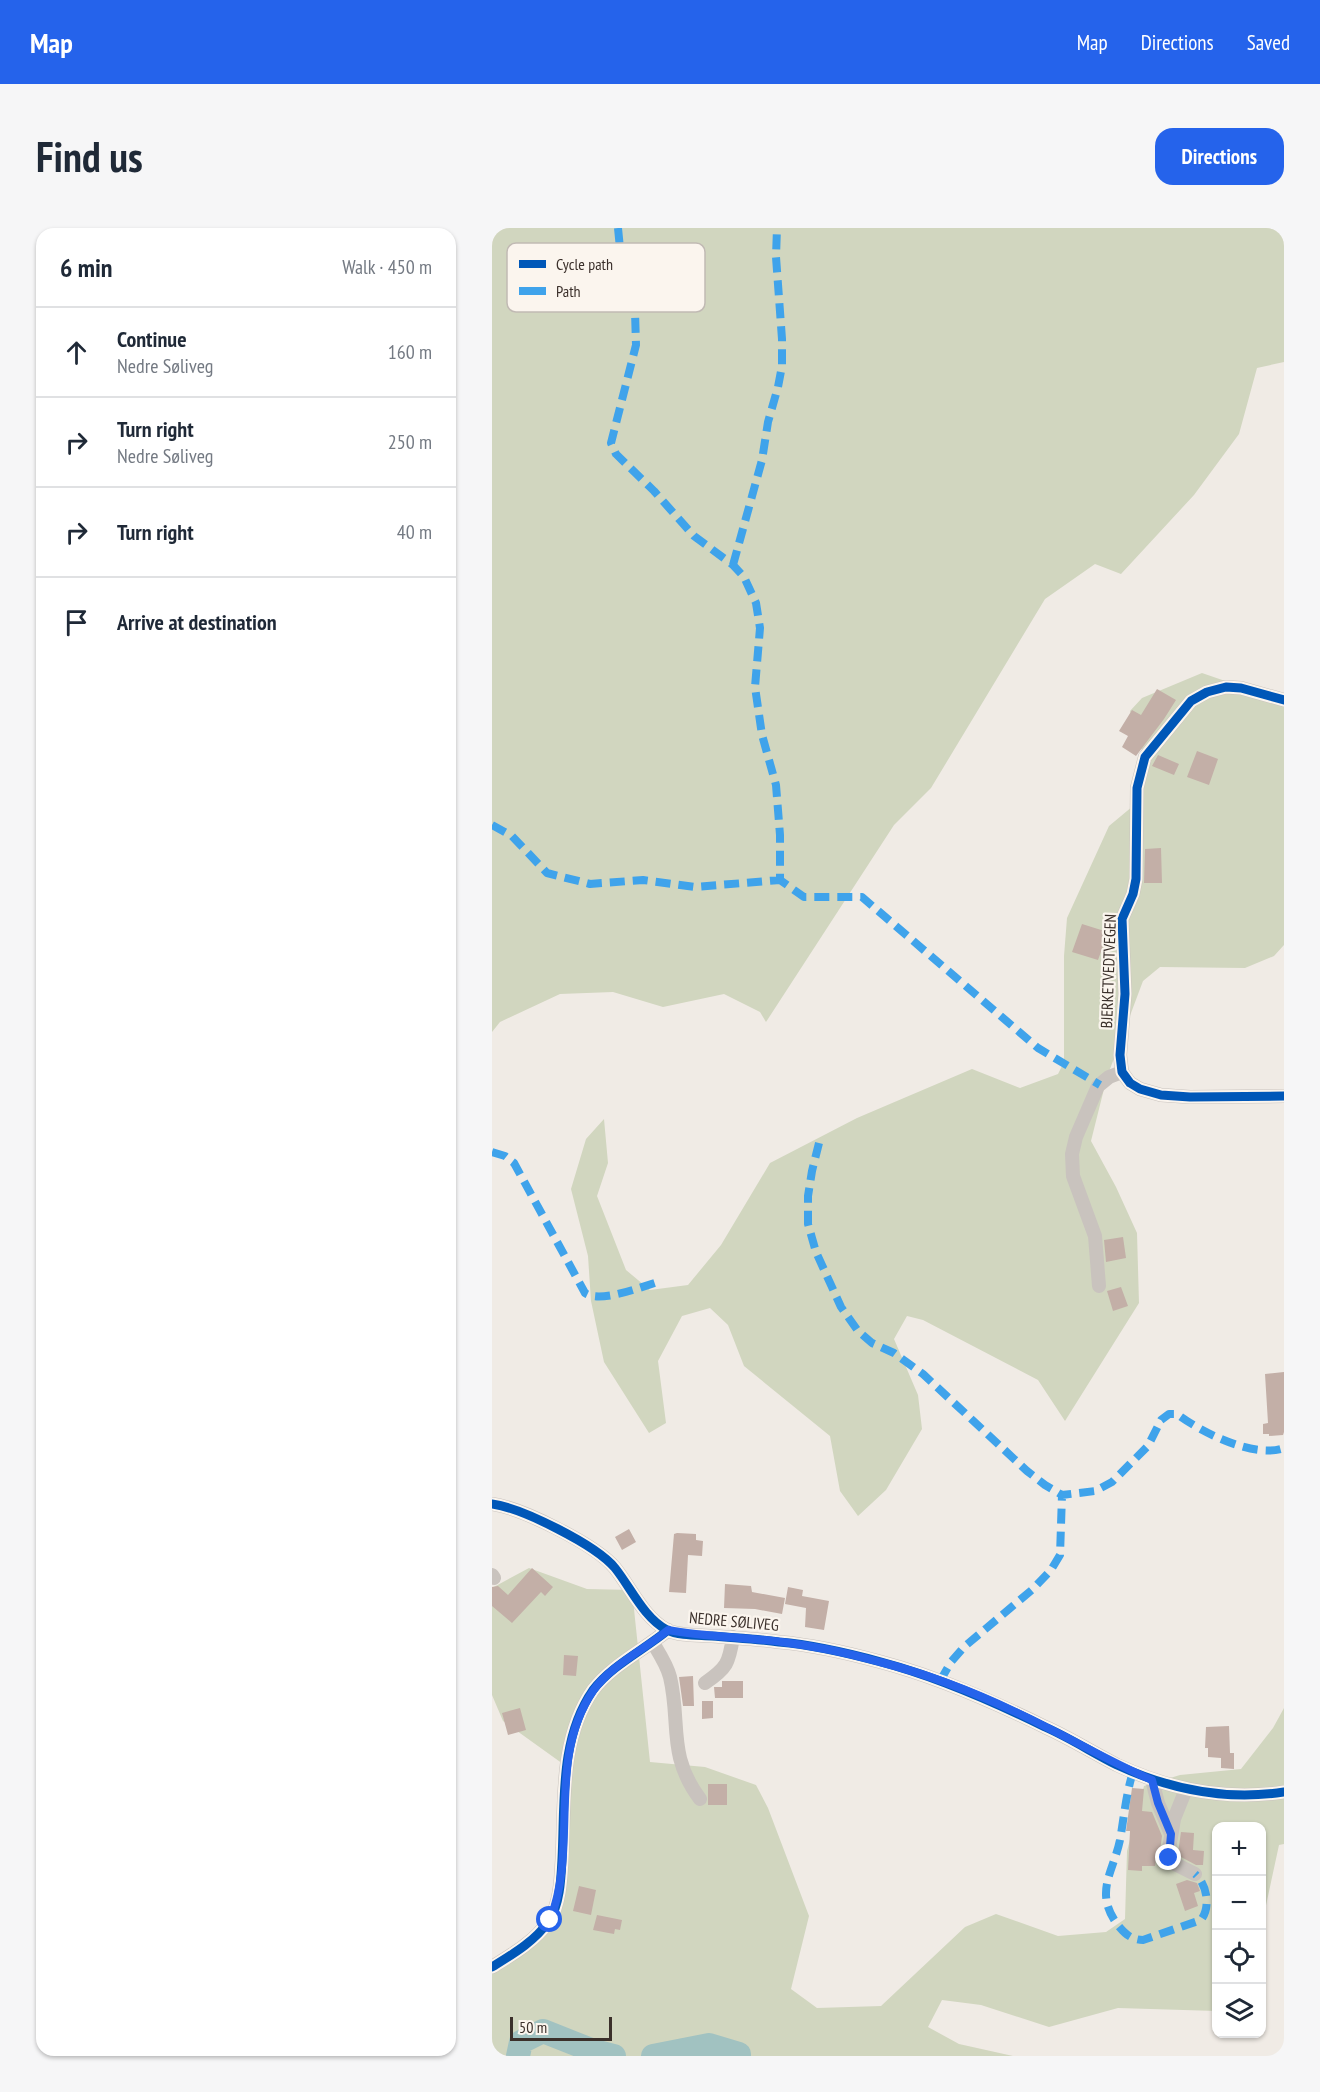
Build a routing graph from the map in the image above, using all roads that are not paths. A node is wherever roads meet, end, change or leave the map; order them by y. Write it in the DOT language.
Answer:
graph roads {
  1 [pos="1284,700"];
  2 [pos="1122,1072"];
  3 [pos="1284,1096"];
  4 [pos="1099,1286"];
  5 [pos="492,1504"];
  6 [pos="668,1630"];
  7 [pos="733,1638"];
  8 [pos="653,1643"];
  9 [pos="705,1683"];
  10 [pos="1152,1780"];
  11 [pos="1186,1789"];
  12 [pos="1284,1792"];
  13 [pos="700,1799"];
  14 [pos="1171,1834"];
  15 [pos="1196,1874"];
  16 [pos="492,1967"];
  1 -- 2 [label="street, BJERKETVEDTVEGEN"];
  2 -- 3 [label="street"];
  2 -- 4 [label="street"];
  5 -- 6 [label="street"];
  6 -- 7 [label="street, NEDRE SØLIVEG"];
  6 -- 8 [label="street, NEDRE SØLIVEG"];
  7 -- 9 [label="street"];
  7 -- 10 [label="street, NEDRE SØLIVEG"];
  8 -- 13 [label="street"];
  8 -- 16 [label="street, NEDRE SØLIVEG"];
  10 -- 11 [label="street, NEDRE SØLIVEG"];
  10 -- 14 [label="street"];
  11 -- 12 [label="street, NEDRE SØLIVEG"];
  11 -- 14 [label="street"];
  14 -- 15 [label="street"];
}
